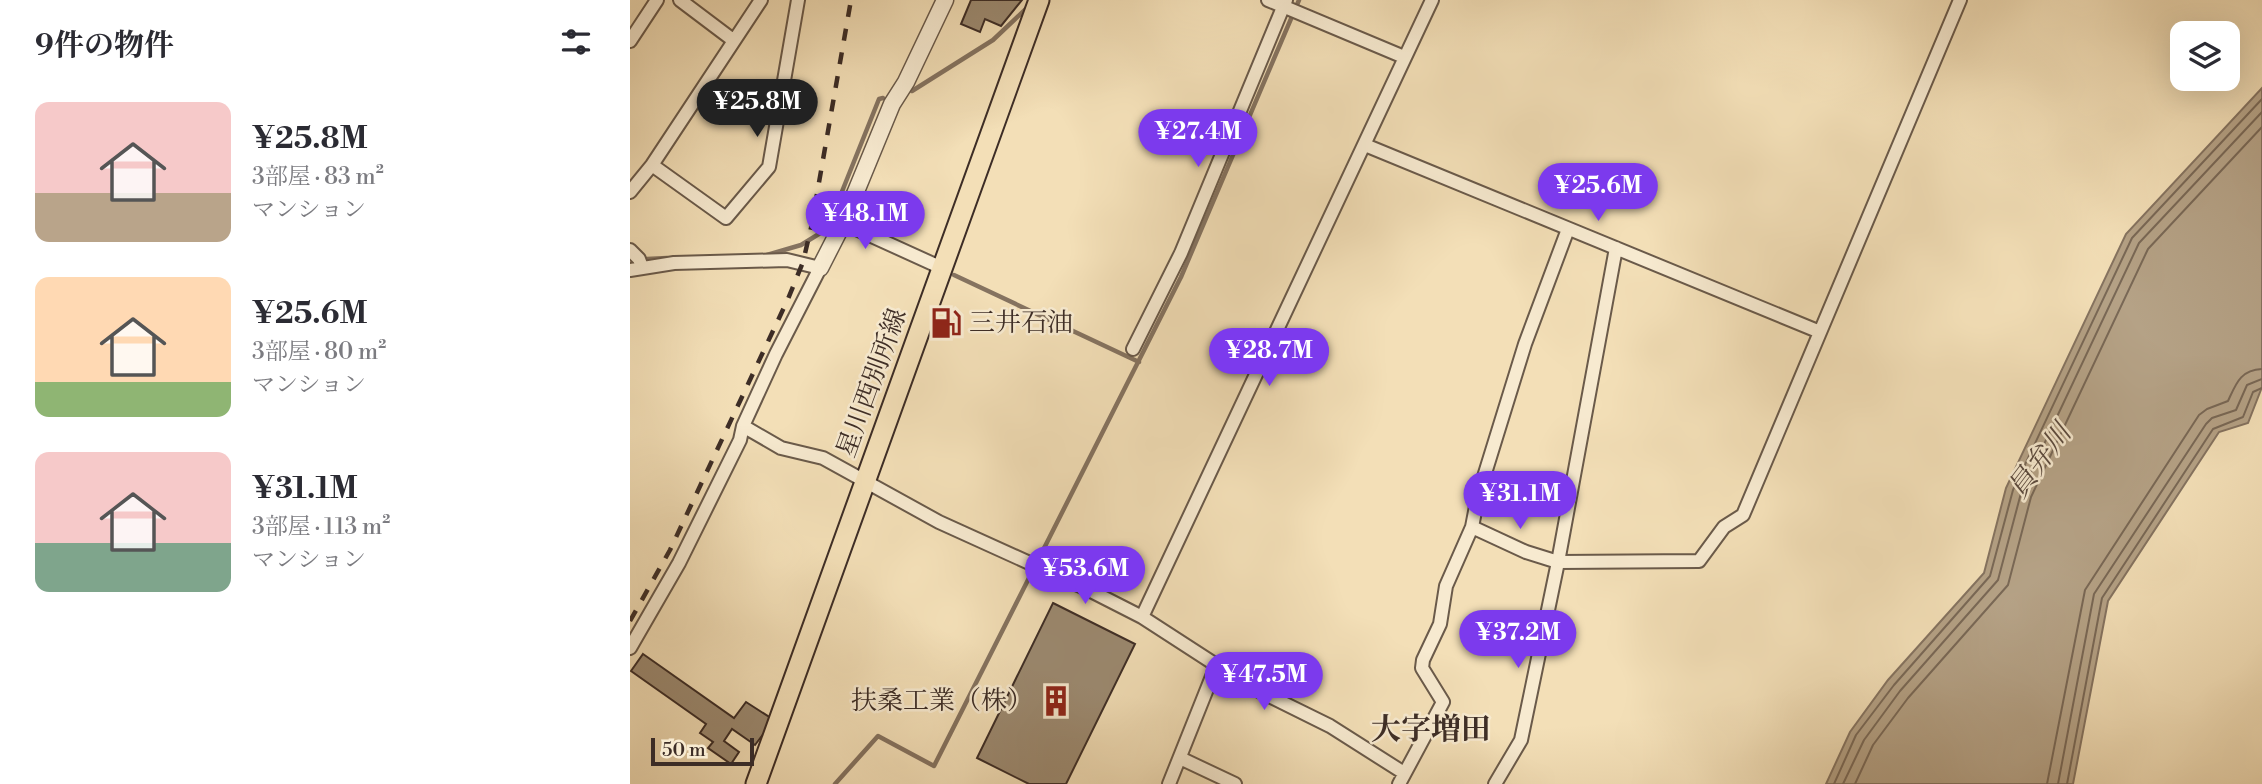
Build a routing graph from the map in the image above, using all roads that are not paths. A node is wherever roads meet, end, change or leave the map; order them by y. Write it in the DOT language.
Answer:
graph roads {
  1 [pos="657,0"];
  2 [pos="680,0"];
  3 [pos="761,0"];
  4 [pos="798,0"];
  5 [pos="944,0"];
  6 [pos="1038,0"];
  7 [pos="1268,0"];
  8 [pos="1432,0"];
  9 [pos="1959,0"];
  10 [pos="1285,5"];
  11 [pos="733,40"];
  12 [pos="630,41"];
  13 [pos="1404,57"];
  14 [pos="1365,145"];
  15 [pos="652,165"];
  16 [pos="630,192"];
  17 [pos="843,223"];
  18 [pos="1568,229"];
  19 [pos="1616,248"];
  20 [pos="630,250"];
  21 [pos="820,268"];
  22 [pos="942,268"];
  23 [pos="636,269"];
  24 [pos="1820,332"];
  25 [pos="1133,349"];
  26 [pos="743,426"];
  27 [pos="864,479"];
  28 [pos="1472,527"];
  29 [pos="1558,562"];
  30 [pos="1142,617"];
  31 [pos="630,648"];
  32 [pos="1217,664"];
  33 [pos="1180,758"];
  34 [pos="1401,778"];
  35 [pos="756,784"];
  36 [pos="1168,784"];
  37 [pos="1235,784"];
  38 [pos="1495,784"];
  1 -- 12 [label="street"];
  2 -- 11 [label="street"];
  3 -- 11 [label="street"];
  4 -- 15 [label="street"];
  5 -- 17 [label="street"];
  6 -- 22 [label="main road, 星川西別所線"];
  7 -- 10 [label="street"];
  8 -- 13 [label="street"];
  9 -- 24 [label="street"];
  10 -- 13 [label="street"];
  10 -- 25 [label="street"];
  11 -- 15 [label="street"];
  13 -- 14 [label="street"];
  14 -- 18 [label="street"];
  14 -- 30 [label="street"];
  15 -- 16 [label="street"];
  17 -- 21 [label="street"];
  17 -- 22 [label="street"];
  18 -- 19 [label="street"];
  18 -- 28 [label="street"];
  19 -- 24 [label="street"];
  19 -- 29 [label="street"];
  20 -- 23 [label="street"];
  21 -- 23 [label="street"];
  21 -- 26 [label="street"];
  22 -- 27 [label="main road, 星川西別所線"];
  24 -- 29 [label="street"];
  26 -- 27 [label="street"];
  26 -- 31 [label="street"];
  27 -- 30 [label="street"];
  27 -- 35 [label="main road, 星川西別所線"];
  28 -- 29 [label="street"];
  28 -- 34 [label="street"];
  29 -- 38 [label="street"];
  30 -- 32 [label="street"];
  32 -- 33 [label="street"];
  32 -- 34 [label="street"];
  33 -- 36 [label="street"];
  33 -- 37 [label="street"];
}
